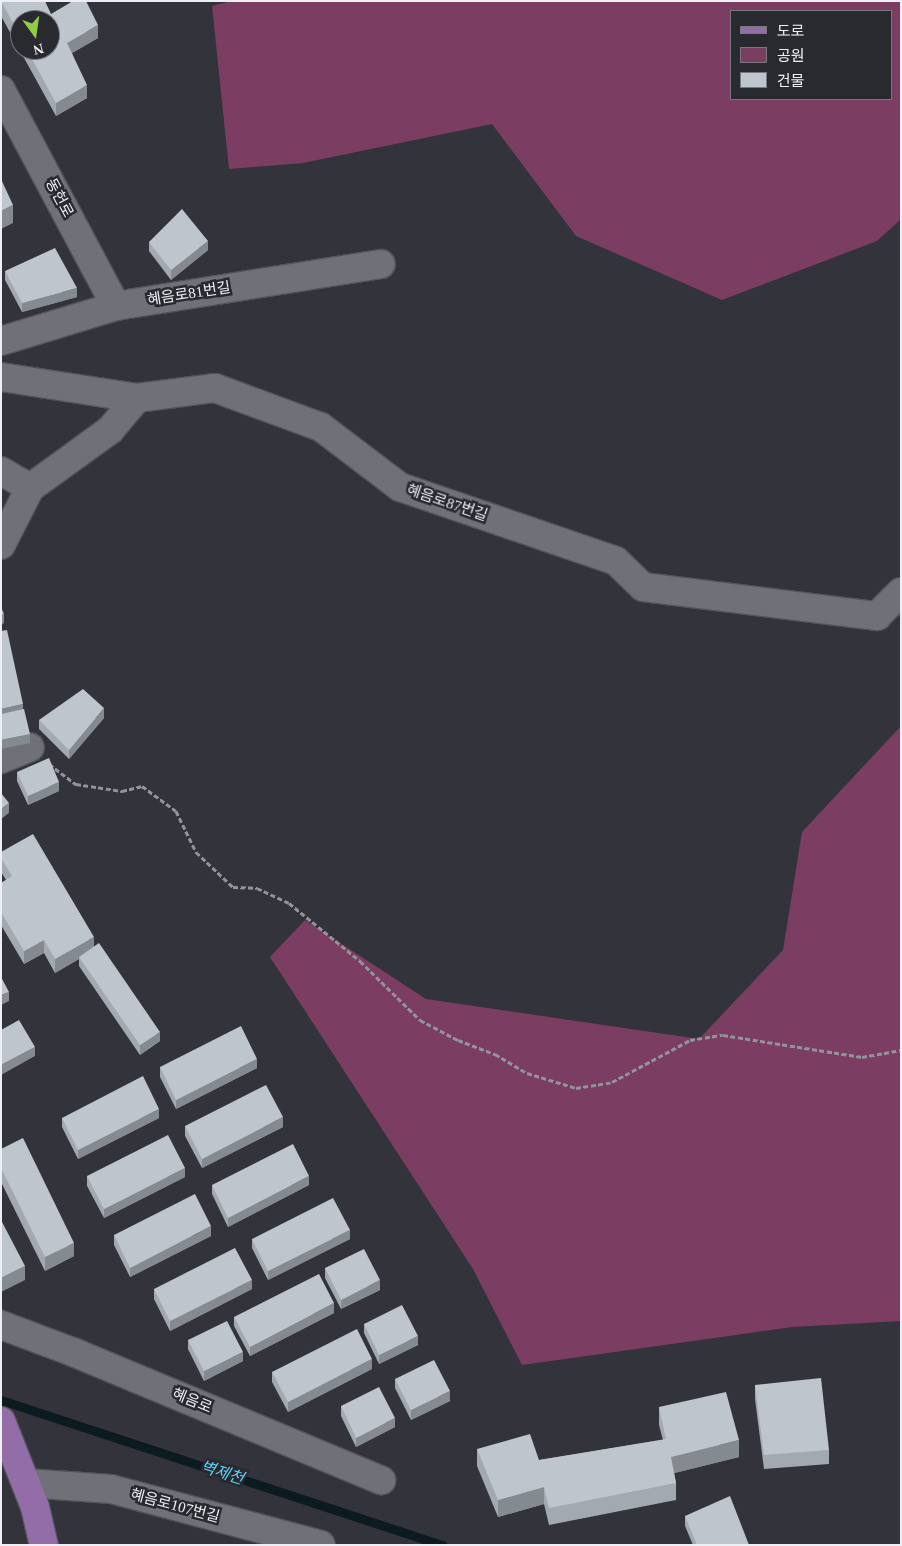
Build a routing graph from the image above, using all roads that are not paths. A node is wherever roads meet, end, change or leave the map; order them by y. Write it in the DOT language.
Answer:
graph roads {
  1 [pos="1,90"];
  2 [pos="381,264"];
  3 [pos="116,306"];
  4 [pos="1,341"];
  5 [pos="1,377"];
  6 [pos="137,398"];
  7 [pos="1,471"];
  8 [pos="30,488"];
  9 [pos="1,545"];
  10 [pos="901,592"];
  11 [pos="30,747"];
  12 [pos="1,759"];
  13 [pos="1,1325"];
  14 [pos="1,1421"];
  15 [pos="23,1476"];
  16 [pos="381,1480"];
  17 [pos="44,1545"];
  18 [pos="321,1545"];
  1 -- 3 [label="street, 동헌로"];
  2 -- 3 [label="street, 혜음로81번길"];
  3 -- 4 [label="street, 혜음로81번길"];
  5 -- 6 [label="street"];
  6 -- 8 [label="street"];
  6 -- 10 [label="street, 혜음로87번길"];
  7 -- 8 [label="street"];
  8 -- 9 [label="street"];
  11 -- 12 [label="street"];
  13 -- 16 [label="street, 혜음로"];
  14 -- 15 [label="main road"];
  15 -- 17 [label="main road"];
  15 -- 18 [label="street, 혜음로107번길"];
}
